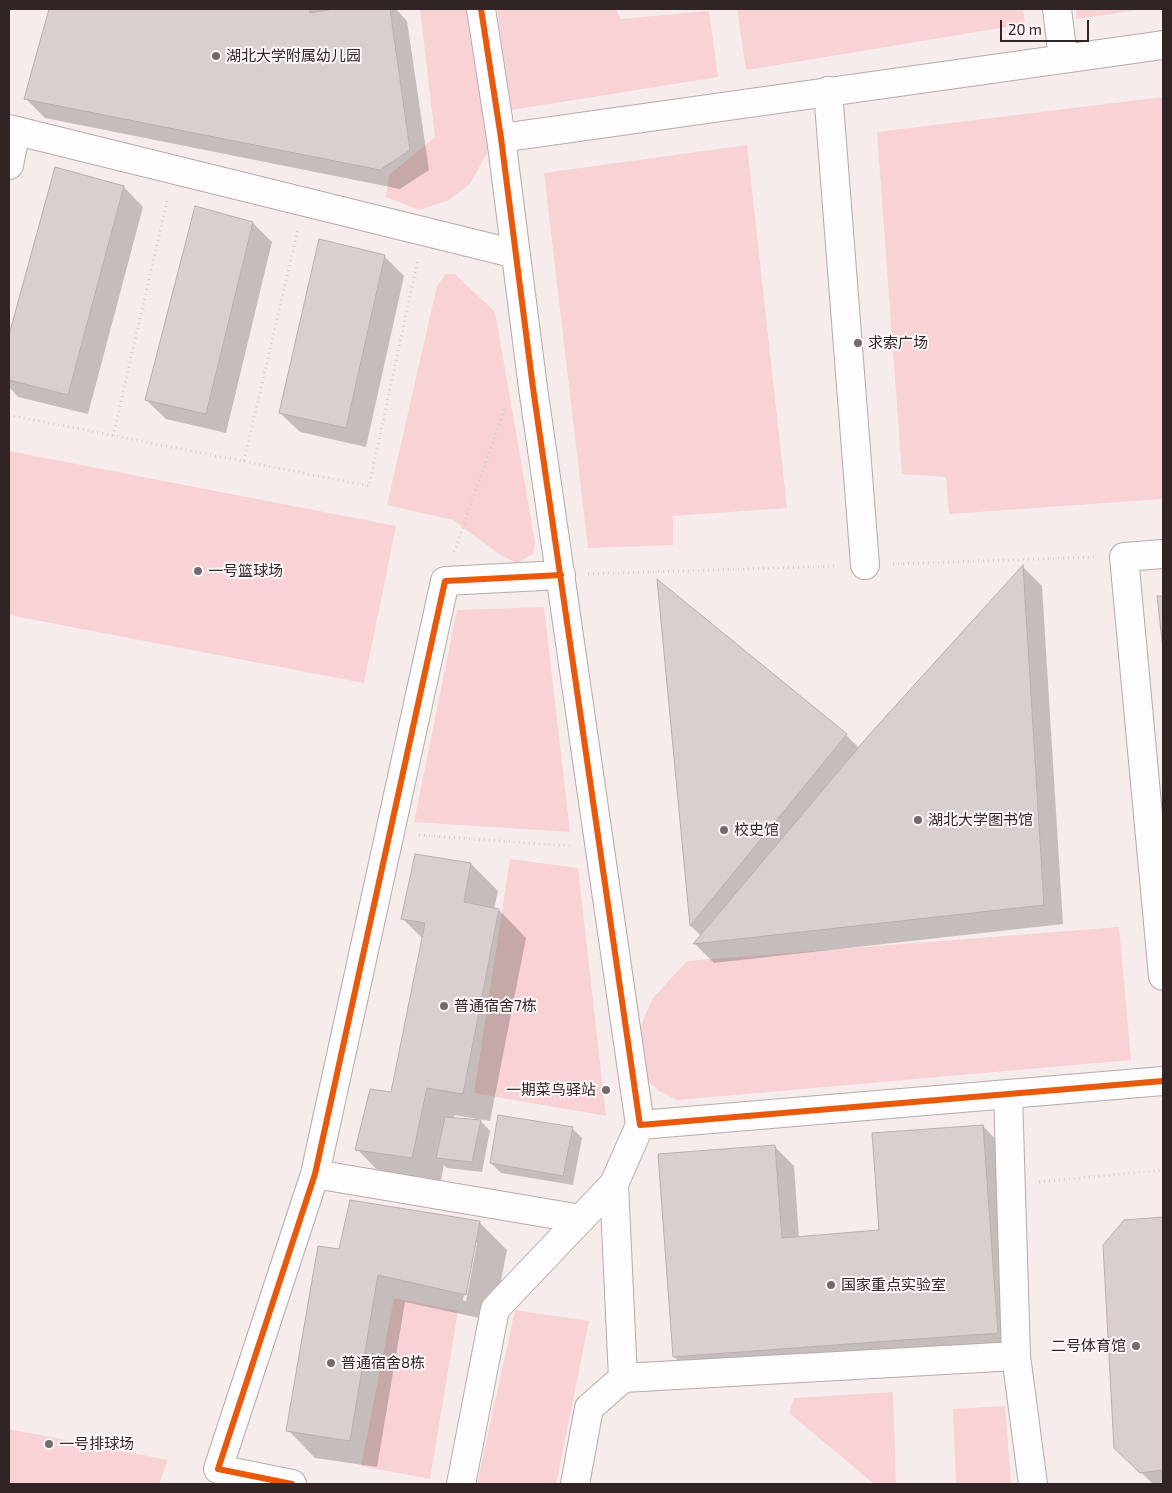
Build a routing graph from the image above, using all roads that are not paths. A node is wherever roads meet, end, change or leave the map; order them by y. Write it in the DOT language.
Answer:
graph roads {
  1 [pos="481,9"];
  2 [pos="1057,9"];
  3 [pos="1163,45"];
  4 [pos="1063,57"];
  5 [pos="828,91"];
  6 [pos="13,130"];
  7 [pos="501,138"];
  8 [pos="9,165"];
  9 [pos="516,254"];
  10 [pos="1163,554"];
  11 [pos="865,565"];
  12 [pos="561,575"];
  13 [pos="1163,976"];
  14 [pos="1163,1081"];
  15 [pos="1008,1094"];
  16 [pos="640,1125"];
  17 [pos="315,1174"];
  18 [pos="614,1184"];
  19 [pos="581,1219"];
  20 [pos="1016,1356"];
  21 [pos="623,1378"];
  22 [pos="292,1484"];
  23 [pos="461,1484"];
  24 [pos="575,1484"];
  25 [pos="1033,1484"];
  1 -- 7 [label="street"];
  2 -- 4 [label="street"];
  3 -- 4 [label="street"];
  4 -- 5 [label="street"];
  5 -- 7 [label="street"];
  5 -- 11 [label="street"];
  6 -- 8 [label="street"];
  6 -- 9 [label="street"];
  7 -- 9 [label="street"];
  9 -- 12 [label="street"];
  10 -- 13 [label="street"];
  12 -- 16 [label="street"];
  12 -- 17 [label="street"];
  14 -- 15 [label="street"];
  15 -- 16 [label="street"];
  15 -- 20 [label="street"];
  16 -- 18 [label="street"];
  17 -- 19 [label="street"];
  17 -- 22 [label="street"];
  18 -- 19 [label="street"];
  18 -- 21 [label="street"];
  19 -- 23 [label="street"];
  20 -- 21 [label="street"];
  20 -- 25 [label="street"];
  21 -- 24 [label="street"];
}
